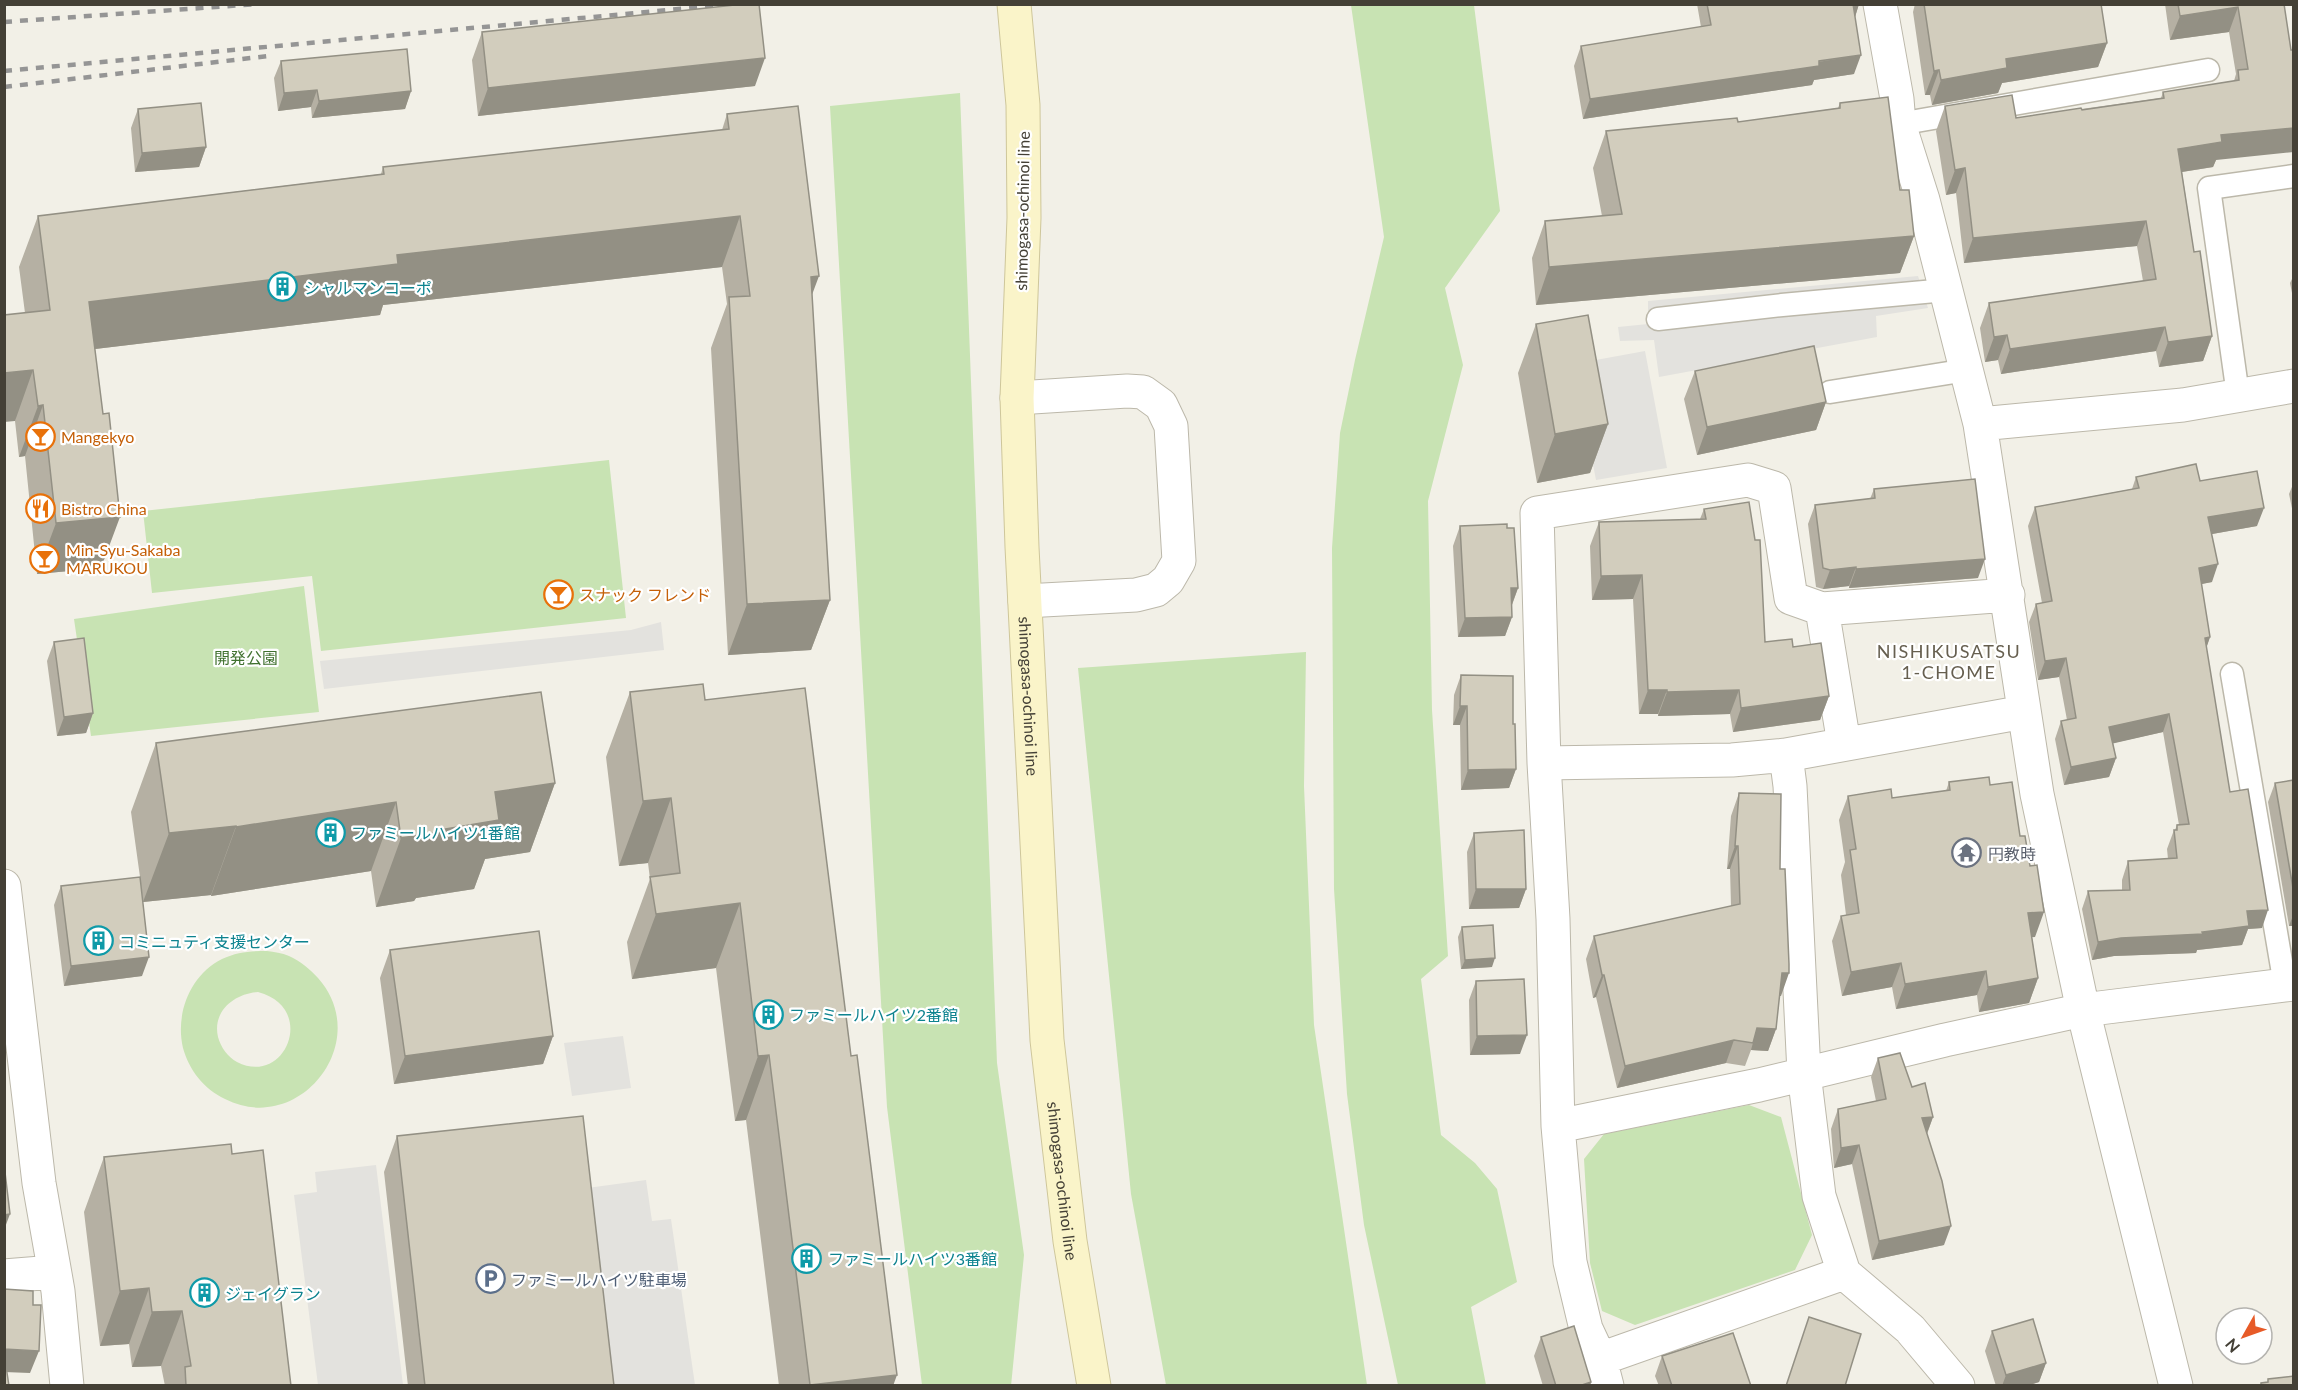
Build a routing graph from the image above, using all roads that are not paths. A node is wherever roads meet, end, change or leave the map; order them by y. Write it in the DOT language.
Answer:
graph roads {
  1 [pos="1014,4"];
  2 [pos="1880,4"];
  3 [pos="2208,70"];
  4 [pos="1890,108"];
  5 [pos="2294,177"];
  6 [pos="1946,290"];
  7 [pos="1658,320"];
  8 [pos="1967,370"];
  9 [pos="2294,386"];
  10 [pos="1830,392"];
  11 [pos="2238,395"];
  12 [pos="1017,398"];
  13 [pos="1980,423"];
  14 [pos="2008,595"];
  15 [pos="1025,601"];
  16 [pos="1822,609"];
  17 [pos="2232,674"];
  18 [pos="2024,712"];
  19 [pos="1844,744"];
  20 [pos="1786,755"];
  21 [pos="1544,763"];
  22 [pos="4,886"];
  23 [pos="8,948"];
  24 [pos="2289,984"];
  25 [pos="2083,1010"];
  26 [pos="1804,1073"];
  27 [pos="1558,1126"];
  28 [pos="54,1272"];
  29 [pos="1844,1273"];
  30 [pos="4,1276"];
  31 [pos="1604,1372"];
  32 [pos="68,1386"];
  33 [pos="1094,1386"];
  34 [pos="1958,1386"];
  35 [pos="2176,1386"];
  1 -- 12 [label="main road, shimogasa-ochinoi line"];
  2 -- 4 [label="street"];
  3 -- 4 [label="lane"];
  4 -- 6 [label="street"];
  5 -- 11 [label="lane"];
  6 -- 7 [label="lane"];
  6 -- 8 [label="street"];
  8 -- 10 [label="lane"];
  8 -- 13 [label="street"];
  9 -- 11 [label="street"];
  11 -- 13 [label="street"];
  12 -- 15 [label="main road, shimogasa-ochinoi line"];
  12 -- 15 [label="street"];
  13 -- 14 [label="street"];
  14 -- 16 [label="street"];
  14 -- 18 [label="street"];
  15 -- 33 [label="main road, shimogasa-ochinoi line"];
  16 -- 19 [label="street"];
  16 -- 21 [label="street"];
  17 -- 24 [label="lane"];
  18 -- 19 [label="street"];
  18 -- 25 [label="street"];
  19 -- 20 [label="street"];
  20 -- 21 [label="street"];
  20 -- 26 [label="street"];
  21 -- 27 [label="street"];
  22 -- 23 [label="street"];
  23 -- 28 [label="street"];
  24 -- 25 [label="street"];
  25 -- 26 [label="street"];
  25 -- 35 [label="street"];
  26 -- 27 [label="street"];
  26 -- 29 [label="street"];
  27 -- 31 [label="street"];
  28 -- 30 [label="street"];
  28 -- 32 [label="street"];
  29 -- 31 [label="street"];
  29 -- 34 [label="street"];
}
